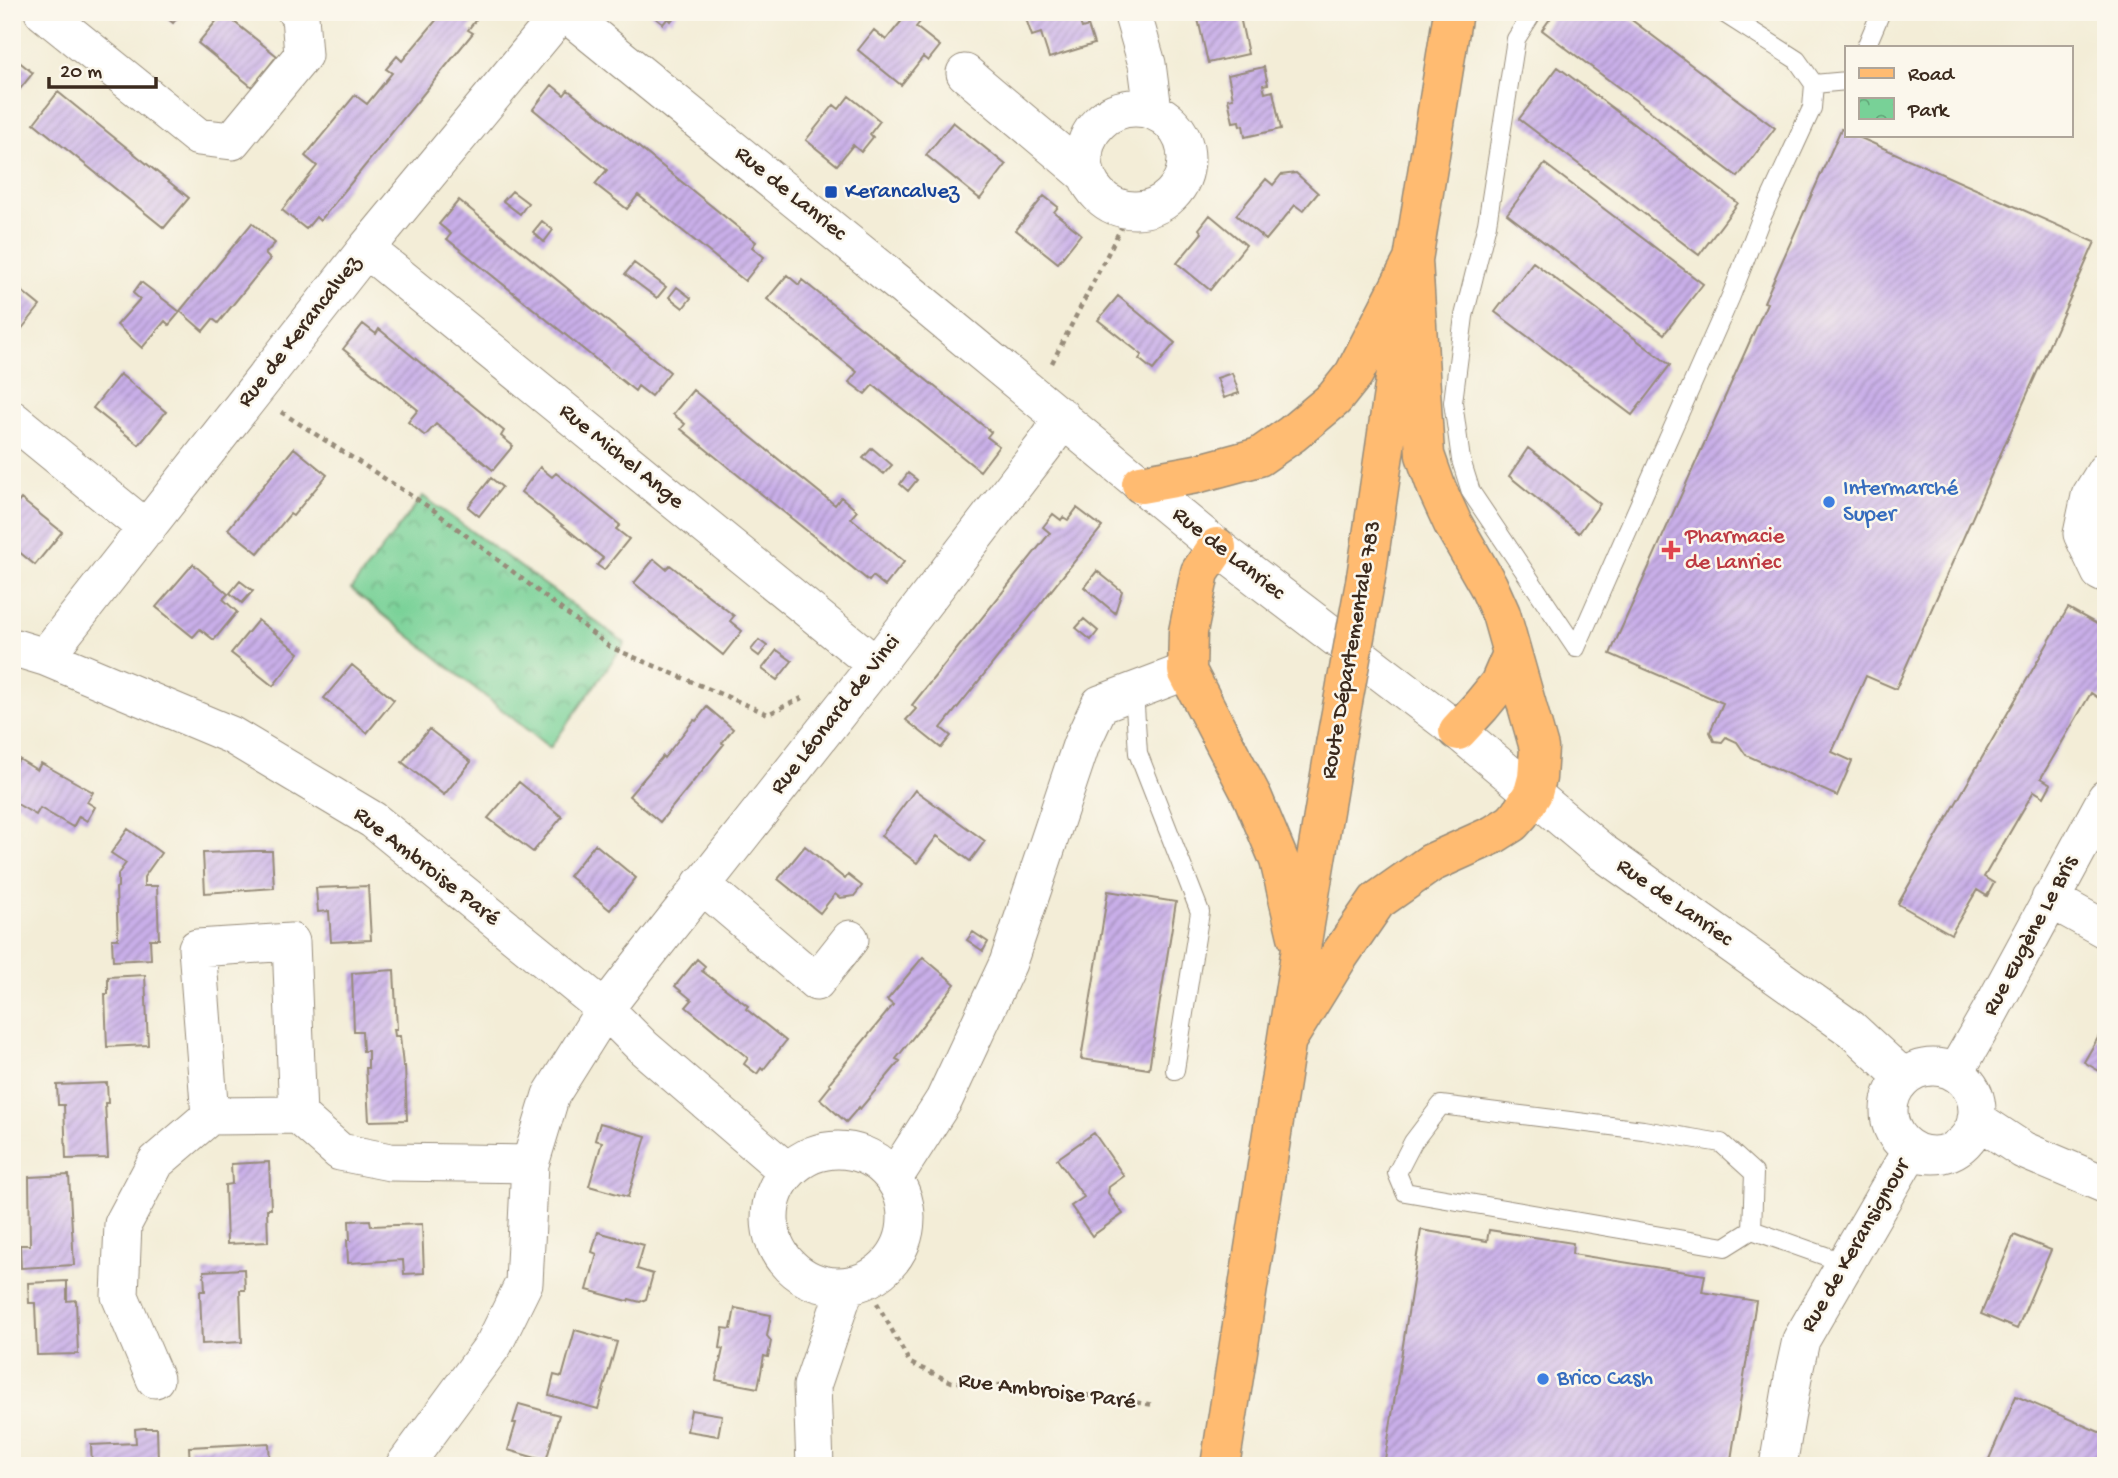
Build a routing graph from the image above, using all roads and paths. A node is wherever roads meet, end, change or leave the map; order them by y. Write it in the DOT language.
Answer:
graph roads {
  1 [pos="43,12"];
  2 [pos="296,12"];
  3 [pos="563,12"];
  4 [pos="1132,12"];
  5 [pos="1453,12"];
  6 [pos="1533,12"];
  7 [pos="1722,12"];
  8 [pos="1881,12"];
  9 [pos="1866,46"];
  10 [pos="965,73"];
  11 [pos="1845,81"];
  12 [pos="1814,84"];
  13 [pos="1153,110"];
  14 [pos="1086,175"];
  15 [pos="1129,209"];
  16 [pos="366,249"];
  17 [pos="1413,260"];
  18 [pos="1031,391"];
  19 [pos="252,394"];
  20 [pos="1061,416"];
  21 [pos="12,419"];
  22 [pos="2106,470"];
  23 [pos="1141,484"];
  24 [pos="147,529"];
  25 [pos="1217,547"];
  26 [pos="2106,575"];
  27 [pos="29,652"];
  28 [pos="1513,654"];
  29 [pos="876,665"];
  30 [pos="1187,671"];
  31 [pos="1134,691"];
  32 [pos="804,698"];
  33 [pos="1458,731"];
  34 [pos="1533,793"];
  35 [pos="2106,798"];
  36 [pos="701,884"];
  37 [pos="2050,899"];
  38 [pos="2106,930"];
  39 [pos="850,939"];
  40 [pos="1301,948"];
  41 [pos="605,1009"];
  42 [pos="1287,1040"];
  43 [pos="1175,1070"];
  44 [pos="1955,1073"];
  45 [pos="1904,1078"];
  46 [pos="298,1115"];
  47 [pos="210,1116"];
  48 [pos="1976,1119"];
  49 [pos="1911,1150"];
  50 [pos="530,1164"];
  51 [pos="787,1171"];
  52 [pos="894,1178"];
  53 [pos="2106,1185"];
  54 [pos="1752,1230"];
  55 [pos="1845,1263"];
  56 [pos="856,1283"];
  57 [pos="155,1379"];
  58 [pos="1154,1405"];
  59 [pos="404,1466"];
  60 [pos="815,1466"];
  61 [pos="1220,1466"];
  62 [pos="1778,1466"];
  1 -- 2 [label="street"];
  3 -- 16 [label="street, Rue de Kerancalvez"];
  3 -- 18 [label="street, Rue de Lanriec"];
  4 -- 13 [label="street"];
  5 -- 17 [label="main road"];
  6 -- 12 [label="lane"];
  7 -- 12 [label="lane"];
  8 -- 9 [label="lane"];
  10 -- 14 [label="street"];
  11 -- 12 [label="lane"];
  13 -- 14 [label="street"];
  13 -- 15 [label="street"];
  14 -- 15 [label="street"];
  15 -- 18 [label="path"];
  16 -- 19 [label="street, Rue de Kerancalvez"];
  16 -- 29 [label="street, Rue Michel Ange"];
  17 -- 23 [label="main road"];
  17 -- 28 [label="main road"];
  17 -- 40 [label="main road, Route Départementale 783, bridge"];
  18 -- 20 [label="street, Rue de Lanriec"];
  19 -- 24 [label="street, Rue de Kerancalvez"];
  19 -- 32 [label="path"];
  20 -- 23 [label="street, Rue de Lanriec"];
  20 -- 29 [label="street, Rue Léonard de Vinci"];
  21 -- 24 [label="street"];
  22 -- 26 [label="street"];
  23 -- 25 [label="street, Rue de Lanriec"];
  24 -- 27 [label="street, Rue de Kerancalvez"];
  25 -- 30 [label="main road"];
  25 -- 33 [label="street, Rue de Lanriec"];
  27 -- 41 [label="street, Rue Ambroise Paré"];
  28 -- 33 [label="main road"];
  28 -- 34 [label="main road"];
  29 -- 36 [label="street, Rue Léonard de Vinci"];
  30 -- 31 [label="street"];
  30 -- 40 [label="main road"];
  31 -- 43 [label="lane"];
  31 -- 52 [label="street"];
  33 -- 34 [label="street, Rue de Lanriec"];
  34 -- 42 [label="main road"];
  34 -- 45 [label="street, Rue de Lanriec"];
  35 -- 37 [label="street, Rue Eugène Le Bris"];
  36 -- 39 [label="street"];
  36 -- 41 [label="street, Rue Léonard de Vinci"];
  37 -- 38 [label="street"];
  37 -- 44 [label="street, Rue Eugène Le Bris"];
  40 -- 42 [label="main road, Route Départementale 783"];
  41 -- 50 [label="street, Rue Léonard de Vinci"];
  41 -- 51 [label="street, Rue Ambroise Paré"];
  42 -- 61 [label="main road, Route Départementale 783"];
  44 -- 45 [label="street"];
  44 -- 48 [label="street"];
  45 -- 49 [label="street"];
  46 -- 47 [label="street"];
  46 -- 47 [label="street"];
  46 -- 50 [label="street"];
  47 -- 57 [label="street"];
  48 -- 49 [label="street"];
  48 -- 53 [label="street"];
  49 -- 55 [label="street, Rue de Keransignour"];
  50 -- 59 [label="street, Rue Léonard de Vinci"];
  51 -- 52 [label="street"];
  51 -- 56 [label="street"];
  52 -- 56 [label="street"];
  54 -- 54 [label="lane"];
  54 -- 55 [label="lane"];
  55 -- 62 [label="street, Rue de Keransignour"];
  56 -- 58 [label="path, Rue Ambroise Paré"];
  56 -- 60 [label="street"];
}
